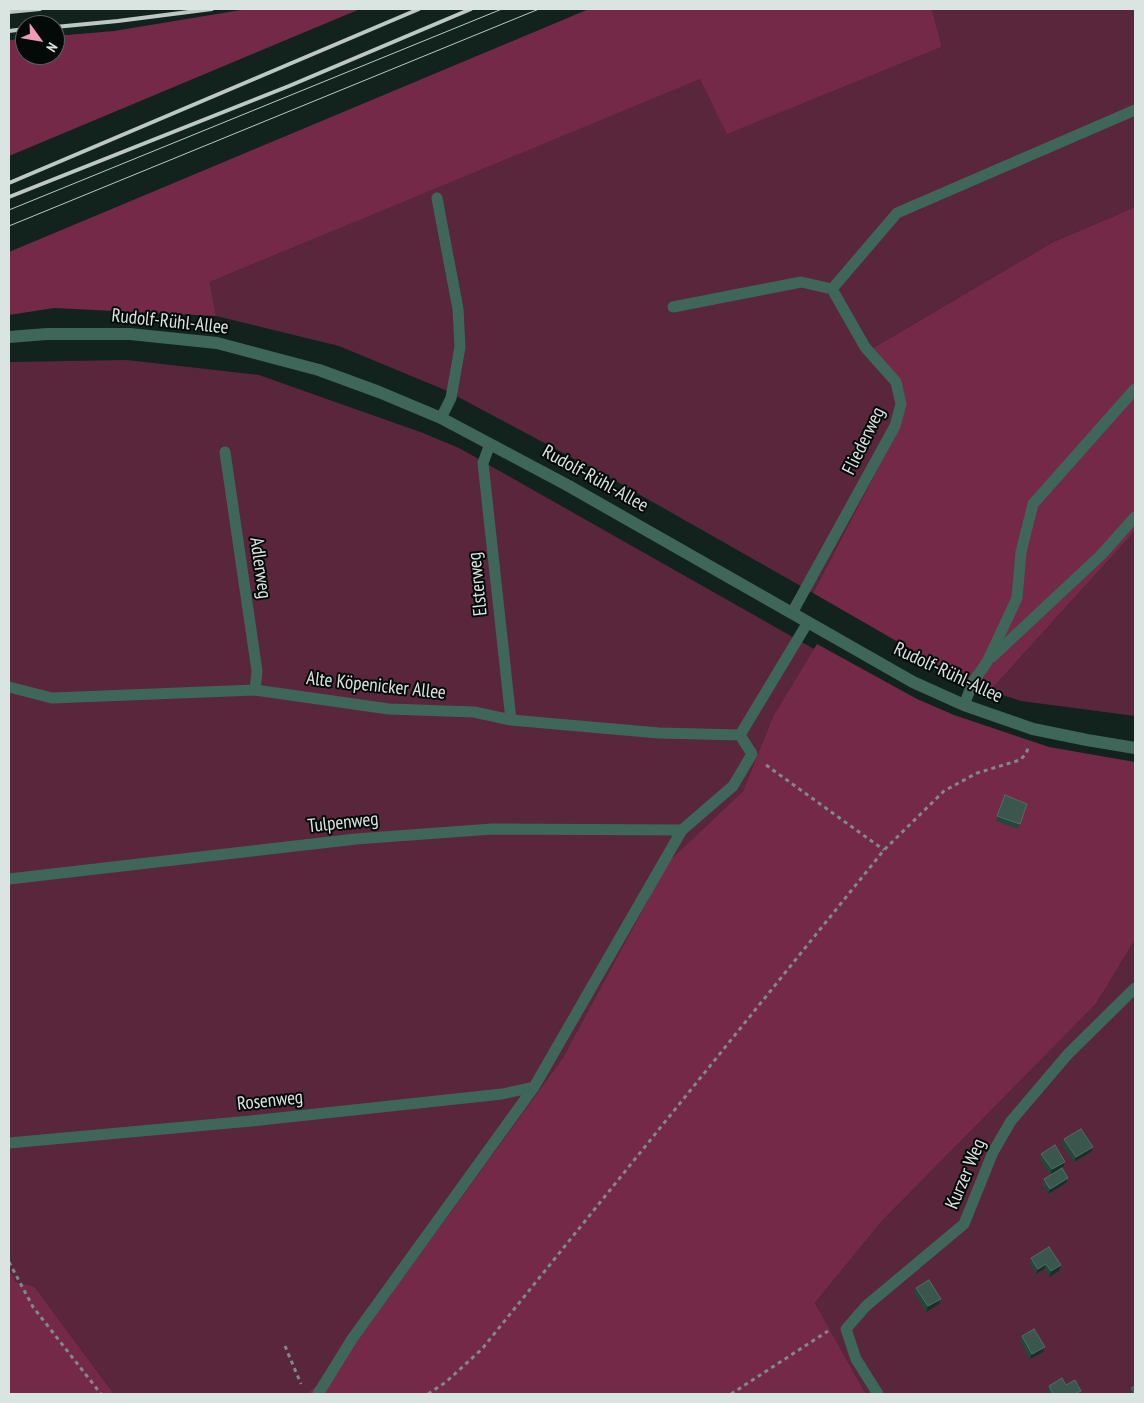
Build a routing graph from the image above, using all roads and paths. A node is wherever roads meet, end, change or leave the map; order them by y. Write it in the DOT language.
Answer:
graph roads {
  1 [pos="1135,110"];
  2 [pos="437,198"];
  3 [pos="832,289"];
  4 [pos="673,308"];
  5 [pos="9,337"];
  6 [pos="1135,389"];
  7 [pos="441,418"];
  8 [pos="490,444"];
  9 [pos="225,452"];
  10 [pos="1135,517"];
  11 [pos="792,613"];
  12 [pos="808,622"];
  13 [pos="987,662"];
  14 [pos="9,687"];
  15 [pos="255,690"];
  16 [pos="964,705"];
  17 [pos="511,720"];
  18 [pos="1033,729"];
  19 [pos="740,735"];
  20 [pos="1135,748"];
  21 [pos="752,754"];
  22 [pos="682,830"];
  23 [pos="884,850"];
  24 [pos="9,879"];
  25 [pos="1135,988"];
  26 [pos="534,1087"];
  27 [pos="9,1143"];
  28 [pos="9,1262"];
  29 [pos="833,1327"];
  30 [pos="285,1346"];
  31 [pos="302,1386"];
  32 [pos="102,1394"];
  33 [pos="318,1394"];
  34 [pos="428,1394"];
  35 [pos="731,1394"];
  36 [pos="878,1394"];
  1 -- 3 [label="lane"];
  2 -- 7 [label="lane"];
  3 -- 4 [label="lane"];
  3 -- 11 [label="lane, Fliederweg"];
  5 -- 7 [label="street, Rudolf-Rühl-Allee"];
  6 -- 13 [label="lane"];
  7 -- 8 [label="street, Rudolf-Rühl-Allee"];
  8 -- 11 [label="street, Rudolf-Rühl-Allee"];
  8 -- 17 [label="lane, Elsterweg"];
  9 -- 15 [label="lane, Adlerweg"];
  10 -- 13 [label="lane"];
  11 -- 12 [label="street, Rudolf-Rühl-Allee"];
  12 -- 16 [label="street, Rudolf-Rühl-Allee"];
  12 -- 19 [label="lane"];
  13 -- 16 [label="lane"];
  14 -- 15 [label="lane, Alte Köpenicker Allee"];
  15 -- 17 [label="lane, Alte Köpenicker Allee"];
  16 -- 18 [label="street, Rudolf-Rühl-Allee"];
  17 -- 19 [label="lane, Alte Köpenicker Allee"];
  18 -- 20 [label="street, Rudolf-Rühl-Allee"];
  18 -- 23 [label="path"];
  19 -- 21 [label="lane"];
  21 -- 22 [label="lane"];
  21 -- 23 [label="path"];
  22 -- 24 [label="lane, Tulpenweg"];
  22 -- 26 [label="lane"];
  23 -- 34 [label="path"];
  25 -- 36 [label="lane, Kurzer Weg"];
  26 -- 27 [label="lane, Rosenweg"];
  26 -- 33 [label="lane"];
  28 -- 32 [label="path"];
  29 -- 35 [label="path"];
  30 -- 31 [label="path"];
}
